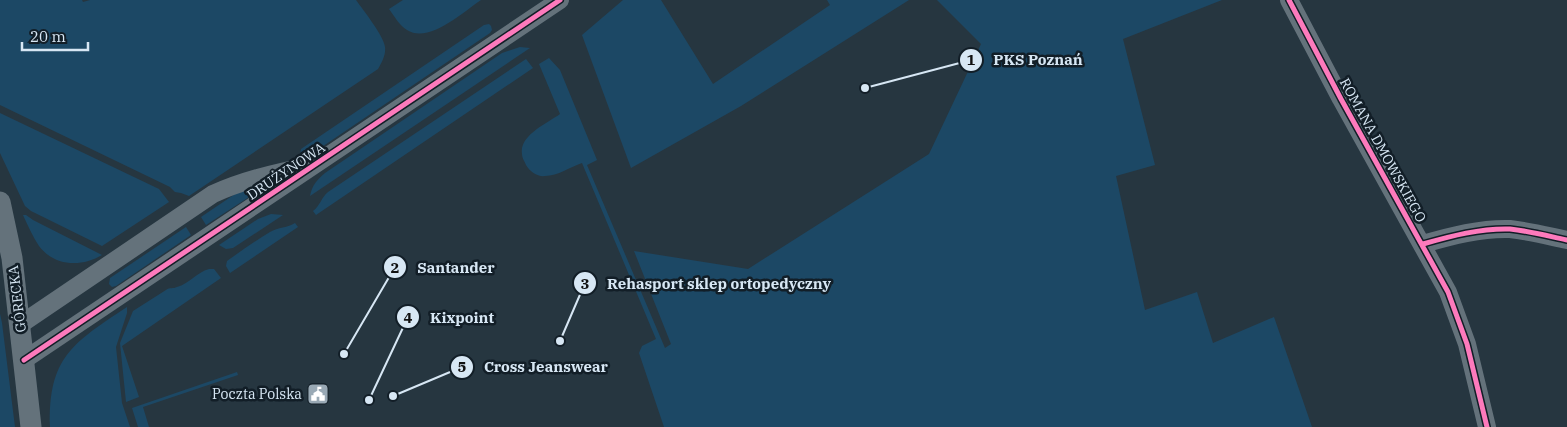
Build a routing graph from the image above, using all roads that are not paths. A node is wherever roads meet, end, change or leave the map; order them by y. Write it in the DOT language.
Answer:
graph roads {
  1 [pos="560,0"];
  2 [pos="1289,0"];
  3 [pos="318,163"];
  4 [pos="0,202"];
  5 [pos="1567,240"];
  6 [pos="1423,244"];
  7 [pos="6,261"];
  8 [pos="20,324"];
  9 [pos="24,360"];
  10 [pos="31,427"];
  11 [pos="1487,427"];
  1 -- 3 [label="street, DRUŻYNOWA"];
  2 -- 6 [label="street, ROMANA DMOWSKIEGO"];
  3 -- 8 [label="street, DRUŻYNOWA"];
  3 -- 9 [label="street, DRUŻYNOWA"];
  4 -- 7 [label="street, GÓRECKA"];
  5 -- 6 [label="street"];
  6 -- 11 [label="street, ROMANA DMOWSKIEGO"];
  7 -- 8 [label="street, GÓRECKA"];
  8 -- 9 [label="street, GÓRECKA"];
  9 -- 10 [label="street, GÓRECKA"];
}
